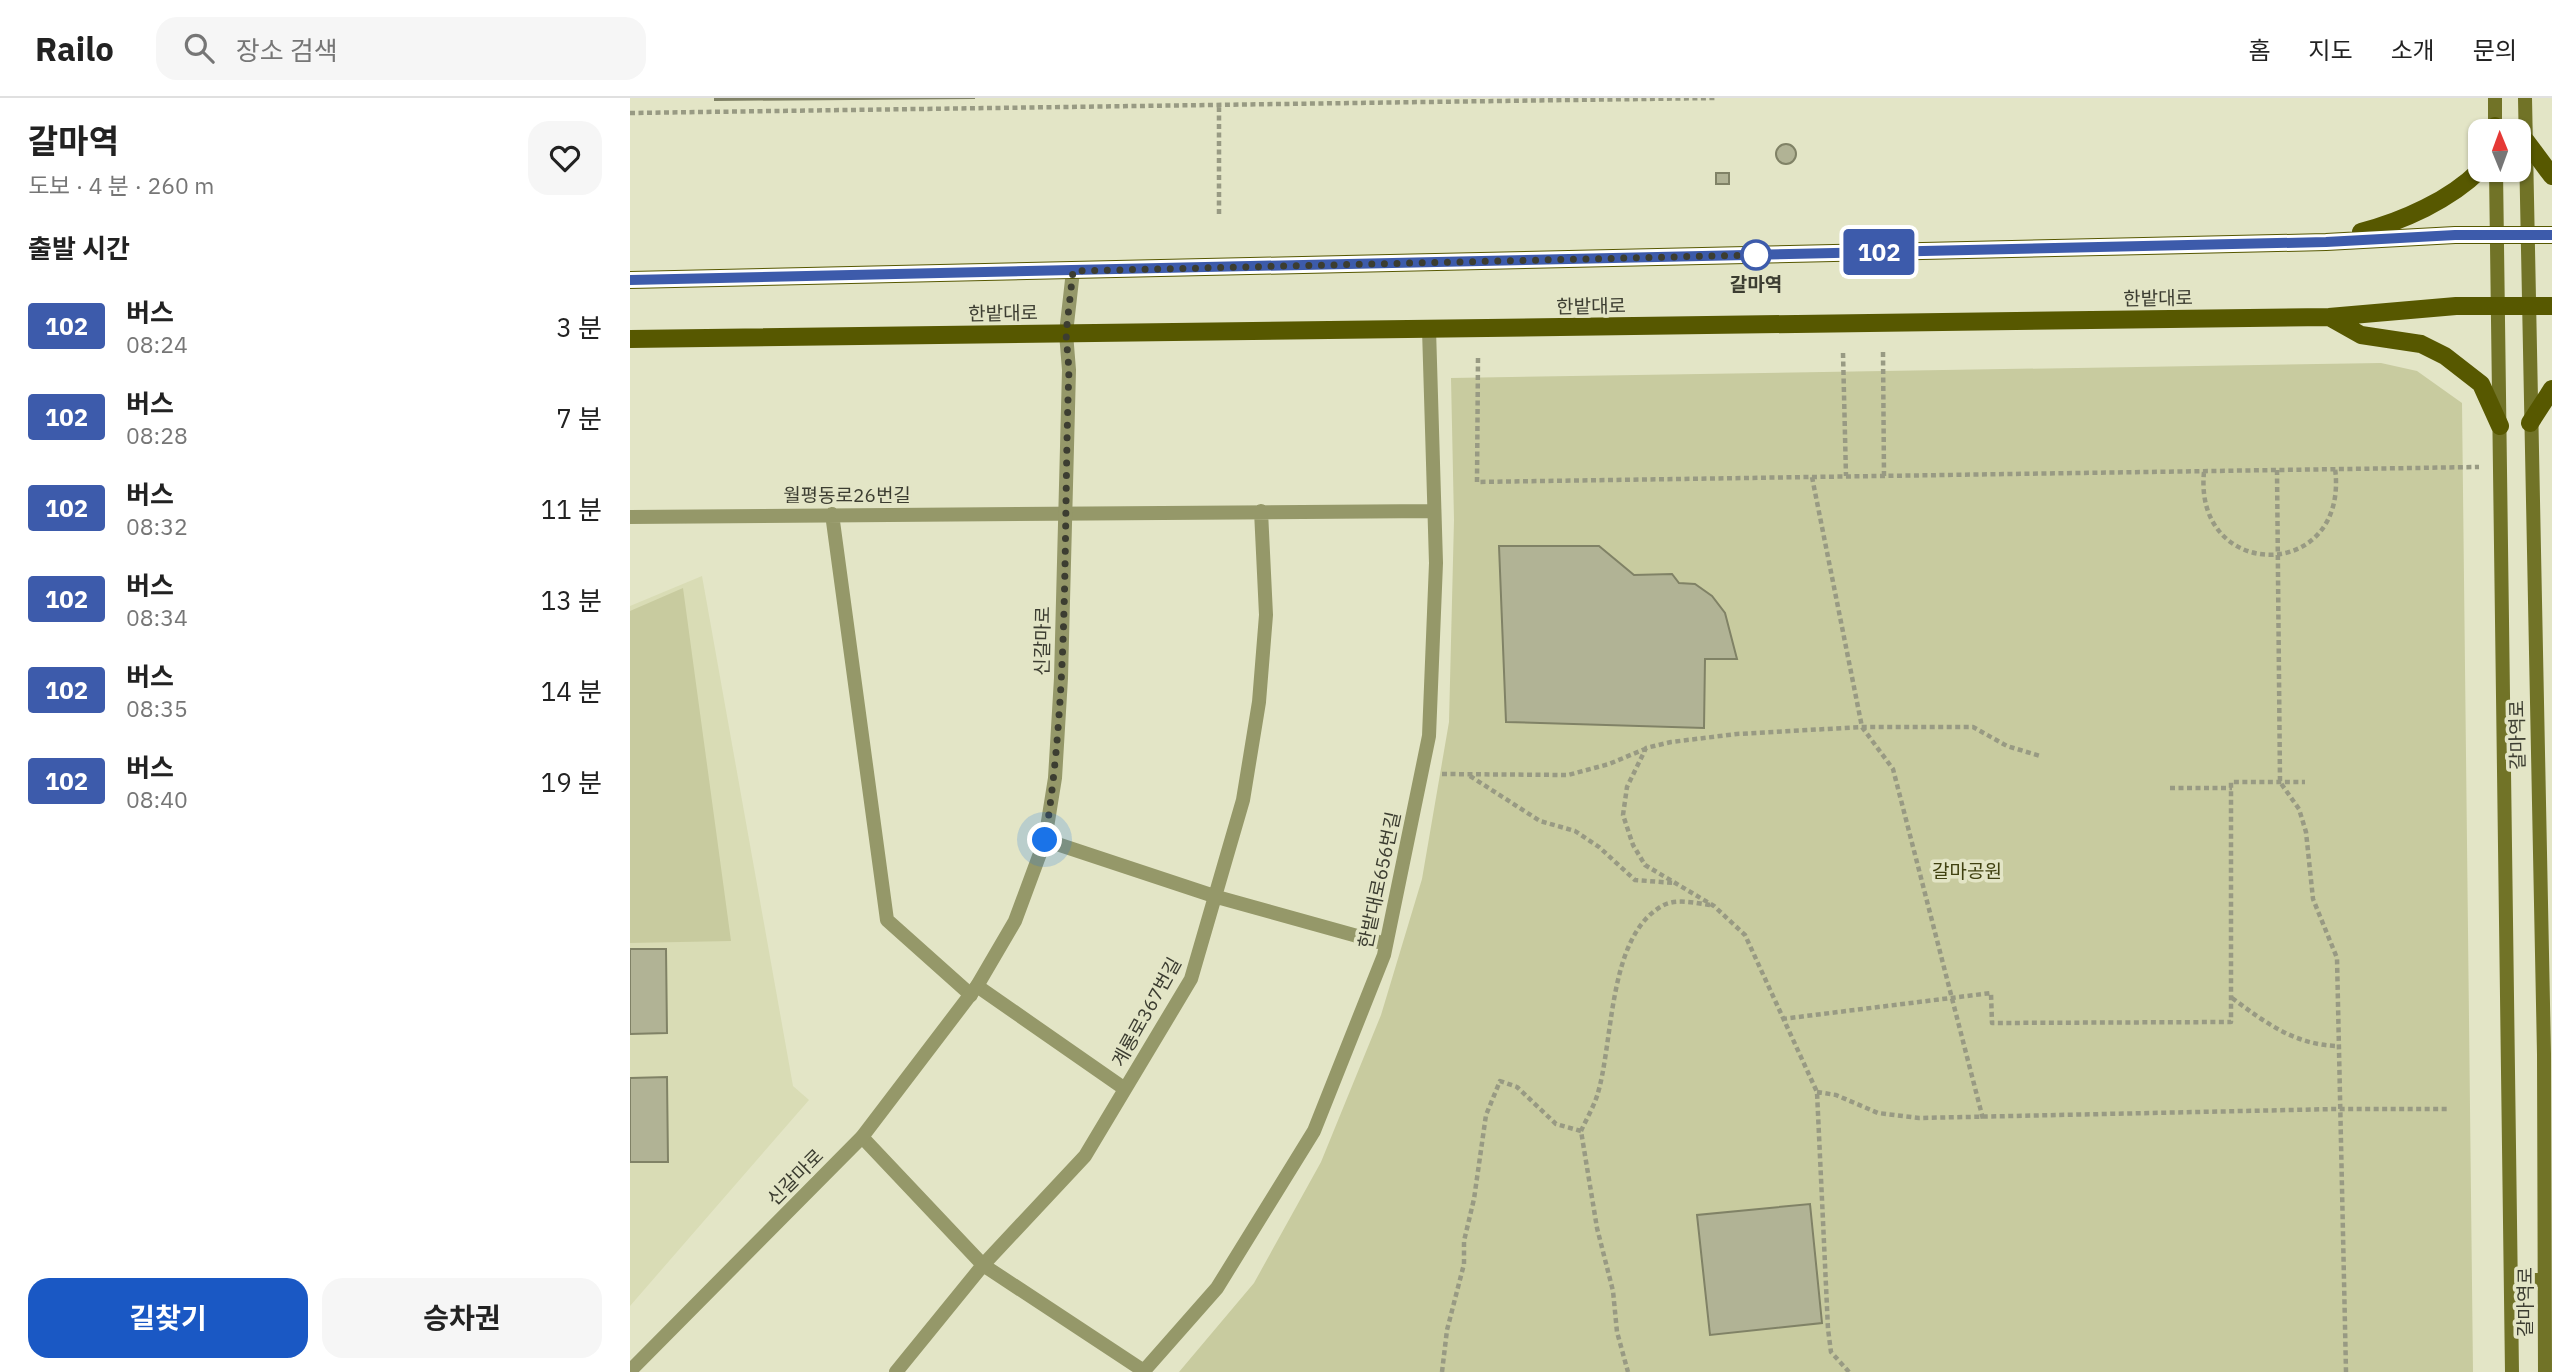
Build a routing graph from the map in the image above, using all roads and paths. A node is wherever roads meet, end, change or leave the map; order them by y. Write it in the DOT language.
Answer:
graph roads {
  1 [pos="1201,98"];
  2 [pos="1233,98"];
  3 [pos="1715,98"];
  4 [pos="2495,98"];
  5 [pos="2525,98"];
  6 [pos="1201,106"];
  7 [pos="1219,106"];
  8 [pos="1233,106"];
  9 [pos="630,113"];
  10 [pos="2495,119"];
  11 [pos="2525,119"];
  12 [pos="2531,148"];
  13 [pos="2552,177"];
  14 [pos="2468,179"];
  15 [pos="2496,182"];
  16 [pos="2527,182"];
  17 [pos="1219,214"];
  18 [pos="2497,235"];
  19 [pos="2528,235"];
  20 [pos="2552,235"];
  21 [pos="2326,242"];
  22 [pos="1073,271"];
  23 [pos="630,280"];
  24 [pos="2528,305"];
  25 [pos="2498,306"];
  26 [pos="2552,306"];
  27 [pos="2329,317"];
  28 [pos="1429,329"];
  29 [pos="1066,334"];
  30 [pos="630,339"];
  31 [pos="1883,352"];
  32 [pos="1843,353"];
  33 [pos="1478,358"];
  34 [pos="2552,389"];
  35 [pos="2530,423"];
  36 [pos="2500,426"];
  37 [pos="2483,467"];
  38 [pos="2335,468"];
  39 [pos="2277,470"];
  40 [pos="2204,472"];
  41 [pos="1884,476"];
  42 [pos="1812,477"];
  43 [pos="1846,477"];
  44 [pos="1261,511"];
  45 [pos="1434,511"];
  46 [pos="1064,513"];
  47 [pos="832,514"];
  48 [pos="630,516"];
  49 [pos="2277,555"];
  50 [pos="1862,727"];
  51 [pos="1646,748"];
  52 [pos="2040,756"];
  53 [pos="1421,772"];
  54 [pos="1470,776"];
  55 [pos="2280,782"];
  56 [pos="2305,782"];
  57 [pos="2170,788"];
  58 [pos="2231,788"];
  59 [pos="1045,840"];
  60 [pos="1679,883"];
  61 [pos="1217,897"];
  62 [pos="1714,906"];
  63 [pos="1386,944"];
  64 [pos="974,991"];
  65 [pos="1953,998"];
  66 [pos="2231,998"];
  67 [pos="1782,1019"];
  68 [pos="2338,1046"];
  69 [pos="1125,1089"];
  70 [pos="1817,1092"];
  71 [pos="2339,1109"];
  72 [pos="2448,1109"];
  73 [pos="1983,1119"];
  74 [pos="1581,1131"];
  75 [pos="862,1137"];
  76 [pos="983,1265"];
  77 [pos="2511,1280"];
  78 [pos="2548,1280"];
  79 [pos="630,1371"];
  80 [pos="1143,1371"];
  81 [pos="895,1372"];
  82 [pos="1442,1372"];
  83 [pos="1628,1372"];
  84 [pos="1849,1372"];
  85 [pos="2346,1372"];
  86 [pos="2512,1372"];
  87 [pos="2545,1372"];
  1 -- 6 [label="path"];
  2 -- 8 [label="path"];
  3 -- 8 [label="path"];
  4 -- 10 [label="main road"];
  5 -- 11 [label="main road, 갈마역로"];
  6 -- 7 [label="path"];
  6 -- 9 [label="path"];
  7 -- 8 [label="path"];
  7 -- 17 [label="path"];
  12 -- 13 [label="main road"];
  14 -- 21 [label="main road"];
  15 -- 18 [label="main road, 갈마역로"];
  16 -- 19 [label="main road, 갈마역로"];
  18 -- 19 [label="main road"];
  18 -- 21 [label="main road"];
  18 -- 25 [label="main road, 갈마역로"];
  19 -- 20 [label="main road"];
  19 -- 24 [label="main road, 갈마역로"];
  21 -- 22 [label="main road"];
  22 -- 23 [label="main road"];
  22 -- 29 [label="street, 신갈마로"];
  24 -- 25 [label="main road, 한밭대로"];
  24 -- 26 [label="main road, 한밭대로"];
  24 -- 35 [label="main road, 갈마역로"];
  25 -- 27 [label="main road, 한밭대로"];
  25 -- 36 [label="main road, 갈마역로"];
  27 -- 28 [label="main road, 한밭대로"];
  27 -- 36 [label="main road"];
  28 -- 29 [label="main road, 한밭대로"];
  28 -- 45 [label="street, 한밭대로656번길"];
  29 -- 30 [label="main road, 한밭대로"];
  29 -- 46 [label="street, 신갈마로"];
  31 -- 41 [label="path"];
  32 -- 43 [label="path"];
  33 -- 42 [label="path"];
  34 -- 35 [label="main road"];
  35 -- 78 [label="main road, 갈마역로"];
  36 -- 77 [label="main road, 갈마역로"];
  37 -- 38 [label="path"];
  38 -- 39 [label="path"];
  38 -- 49 [label="path"];
  39 -- 40 [label="path"];
  39 -- 49 [label="path"];
  40 -- 41 [label="path"];
  40 -- 49 [label="path"];
  41 -- 43 [label="path"];
  42 -- 43 [label="path"];
  42 -- 50 [label="path"];
  44 -- 45 [label="street, 월평동로26번길"];
  44 -- 46 [label="street, 월평동로26번길"];
  44 -- 61 [label="street, 계룡로367번길"];
  45 -- 53 [label="street, 한밭대로656번길"];
  46 -- 47 [label="street, 월평동로26번길"];
  46 -- 59 [label="street, 신갈마로"];
  47 -- 48 [label="street, 월평동로26번길"];
  47 -- 64 [label="street"];
  49 -- 55 [label="path"];
  50 -- 51 [label="path"];
  50 -- 52 [label="path"];
  50 -- 65 [label="path"];
  51 -- 54 [label="path"];
  51 -- 60 [label="path"];
  53 -- 54 [label="path"];
  53 -- 63 [label="street, 한밭대로656번길"];
  54 -- 60 [label="path"];
  55 -- 56 [label="path"];
  55 -- 58 [label="path"];
  55 -- 68 [label="path"];
  57 -- 58 [label="path"];
  58 -- 66 [label="path"];
  59 -- 61 [label="street"];
  59 -- 64 [label="street, 신갈마로"];
  60 -- 62 [label="path"];
  61 -- 63 [label="street"];
  61 -- 69 [label="street, 계룡로367번길"];
  62 -- 67 [label="path"];
  62 -- 74 [label="path"];
  63 -- 80 [label="street, 한밭대로656번길"];
  64 -- 69 [label="street"];
  64 -- 75 [label="street, 신갈마로"];
  65 -- 66 [label="path"];
  65 -- 67 [label="path"];
  65 -- 73 [label="path"];
  66 -- 68 [label="path"];
  67 -- 70 [label="path"];
  68 -- 71 [label="path"];
  69 -- 76 [label="street, 계룡로367번길"];
  70 -- 73 [label="path"];
  70 -- 84 [label="path"];
  71 -- 72 [label="path"];
  71 -- 73 [label="path"];
  71 -- 85 [label="path"];
  74 -- 82 [label="path"];
  74 -- 83 [label="path"];
  75 -- 76 [label="street"];
  75 -- 79 [label="street, 신갈마로"];
  76 -- 80 [label="street"];
  76 -- 81 [label="street, 계룡로367번길"];
  77 -- 78 [label="main road"];
  77 -- 86 [label="main road, 갈마역로"];
  78 -- 87 [label="main road, 갈마역로"];
}
